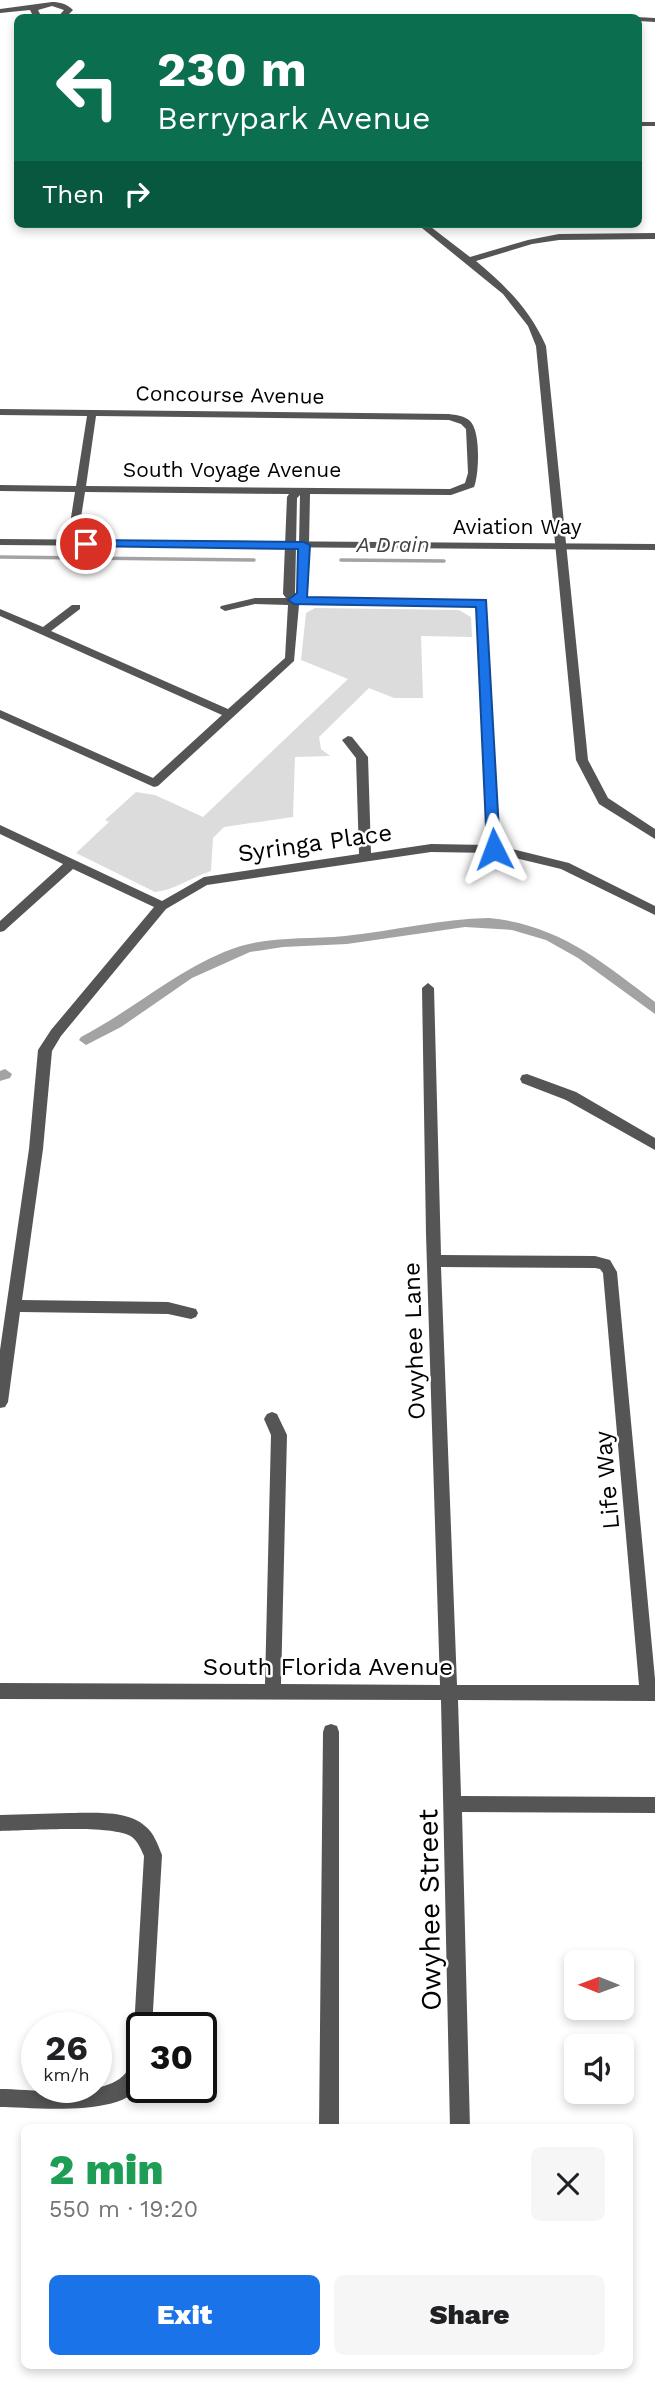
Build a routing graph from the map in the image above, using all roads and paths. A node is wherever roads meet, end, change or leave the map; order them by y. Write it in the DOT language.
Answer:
graph roads {
  1 [pos="38,7"];
  2 [pos="68,9"];
  3 [pos="0,13"];
  4 [pos="35,14"];
  5 [pos="67,14"];
  6 [pos="120,14"];
  7 [pos="426,228"];
  8 [pos="655,236"];
  9 [pos="467,261"];
  10 [pos="0,411"];
  11 [pos="92,413"];
  12 [pos="0,488"];
  13 [pos="80,489"];
  14 [pos="300,489"];
  15 [pos="463,489"];
  16 [pos="0,542"];
  17 [pos="72,543"];
  18 [pos="290,545"];
  19 [pos="304,545"];
  20 [pos="561,547"];
  21 [pos="655,547"];
  22 [pos="294,600"];
  23 [pos="76,607"];
  24 [pos="225,608"];
  25 [pos="0,612"];
  26 [pos="44,631"];
  27 [pos="0,714"];
  28 [pos="230,714"];
  29 [pos="348,740"];
  30 [pos="0,829"];
  31 [pos="655,835"];
  32 [pos="494,849"];
  33 [pos="365,855"];
  34 [pos="72,863"];
  35 [pos="162,906"];
  36 [pos="655,911"];
  37 [pos="0,928"];
  38 [pos="428,988"];
  39 [pos="527,1079"];
  40 [pos="655,1145"];
  41 [pos="434,1261"];
  42 [pos="13,1306"];
  43 [pos="191,1313"];
  44 [pos="0,1402"];
  45 [pos="272,1419"];
  46 [pos="0,1691"];
  47 [pos="273,1692"];
  48 [pos="449,1692"];
  49 [pos="652,1693"];
  50 [pos="331,1732"];
  51 [pos="453,1804"];
  52 [pos="655,1805"];
  53 [pos="0,1823"];
  54 [pos="144,2012"];
  55 [pos="126,2087"];
  56 [pos="0,2098"];
  57 [pos="329,2124"];
  58 [pos="460,2124"];
  1 -- 2 [label="street"];
  1 -- 3 [label="street"];
  1 -- 4 [label="street"];
  2 -- 5 [label="street"];
  2 -- 6 [label="street"];
  7 -- 9 [label="street"];
  8 -- 9 [label="street"];
  9 -- 20 [label="street"];
  10 -- 11 [label="street, Concourse Avenue"];
  11 -- 13 [label="street"];
  11 -- 15 [label="street, Concourse Avenue"];
  12 -- 13 [label="street, South Voyage Avenue"];
  13 -- 14 [label="street, South Voyage Avenue"];
  13 -- 17 [label="street"];
  14 -- 15 [label="street, South Voyage Avenue"];
  14 -- 18 [label="street"];
  14 -- 19 [label="street"];
  16 -- 17 [label="street, Aviation Way"];
  17 -- 18 [label="street, Aviation Way"];
  18 -- 19 [label="street, Aviation Way"];
  18 -- 22 [label="street"];
  19 -- 20 [label="street, Aviation Way"];
  19 -- 22 [label="street"];
  20 -- 21 [label="street, Aviation Way"];
  20 -- 31 [label="street"];
  22 -- 24 [label="street"];
  22 -- 28 [label="street"];
  22 -- 32 [label="street"];
  23 -- 26 [label="street"];
  25 -- 26 [label="street"];
  26 -- 28 [label="street"];
  27 -- 28 [label="street"];
  29 -- 33 [label="street"];
  30 -- 34 [label="street"];
  32 -- 33 [label="street, Syringa Place"];
  32 -- 36 [label="street, Syringa Place"];
  33 -- 35 [label="street, Syringa Place"];
  34 -- 35 [label="street"];
  34 -- 37 [label="street"];
  35 -- 42 [label="street, Syringa Place"];
  38 -- 41 [label="street, Owyhee Lane"];
  39 -- 40 [label="street"];
  41 -- 48 [label="street, Owyhee Lane"];
  41 -- 49 [label="street, Life Way"];
  42 -- 43 [label="street"];
  42 -- 44 [label="street"];
  45 -- 47 [label="street"];
  46 -- 47 [label="street, South Florida Avenue"];
  47 -- 48 [label="street, South Florida Avenue"];
  48 -- 49 [label="street, South Florida Avenue"];
  48 -- 51 [label="street, Owyhee Street"];
  50 -- 57 [label="street"];
  51 -- 52 [label="street"];
  51 -- 58 [label="street, Owyhee Street"];
  53 -- 54 [label="street"];
  55 -- 56 [label="street"];
}
